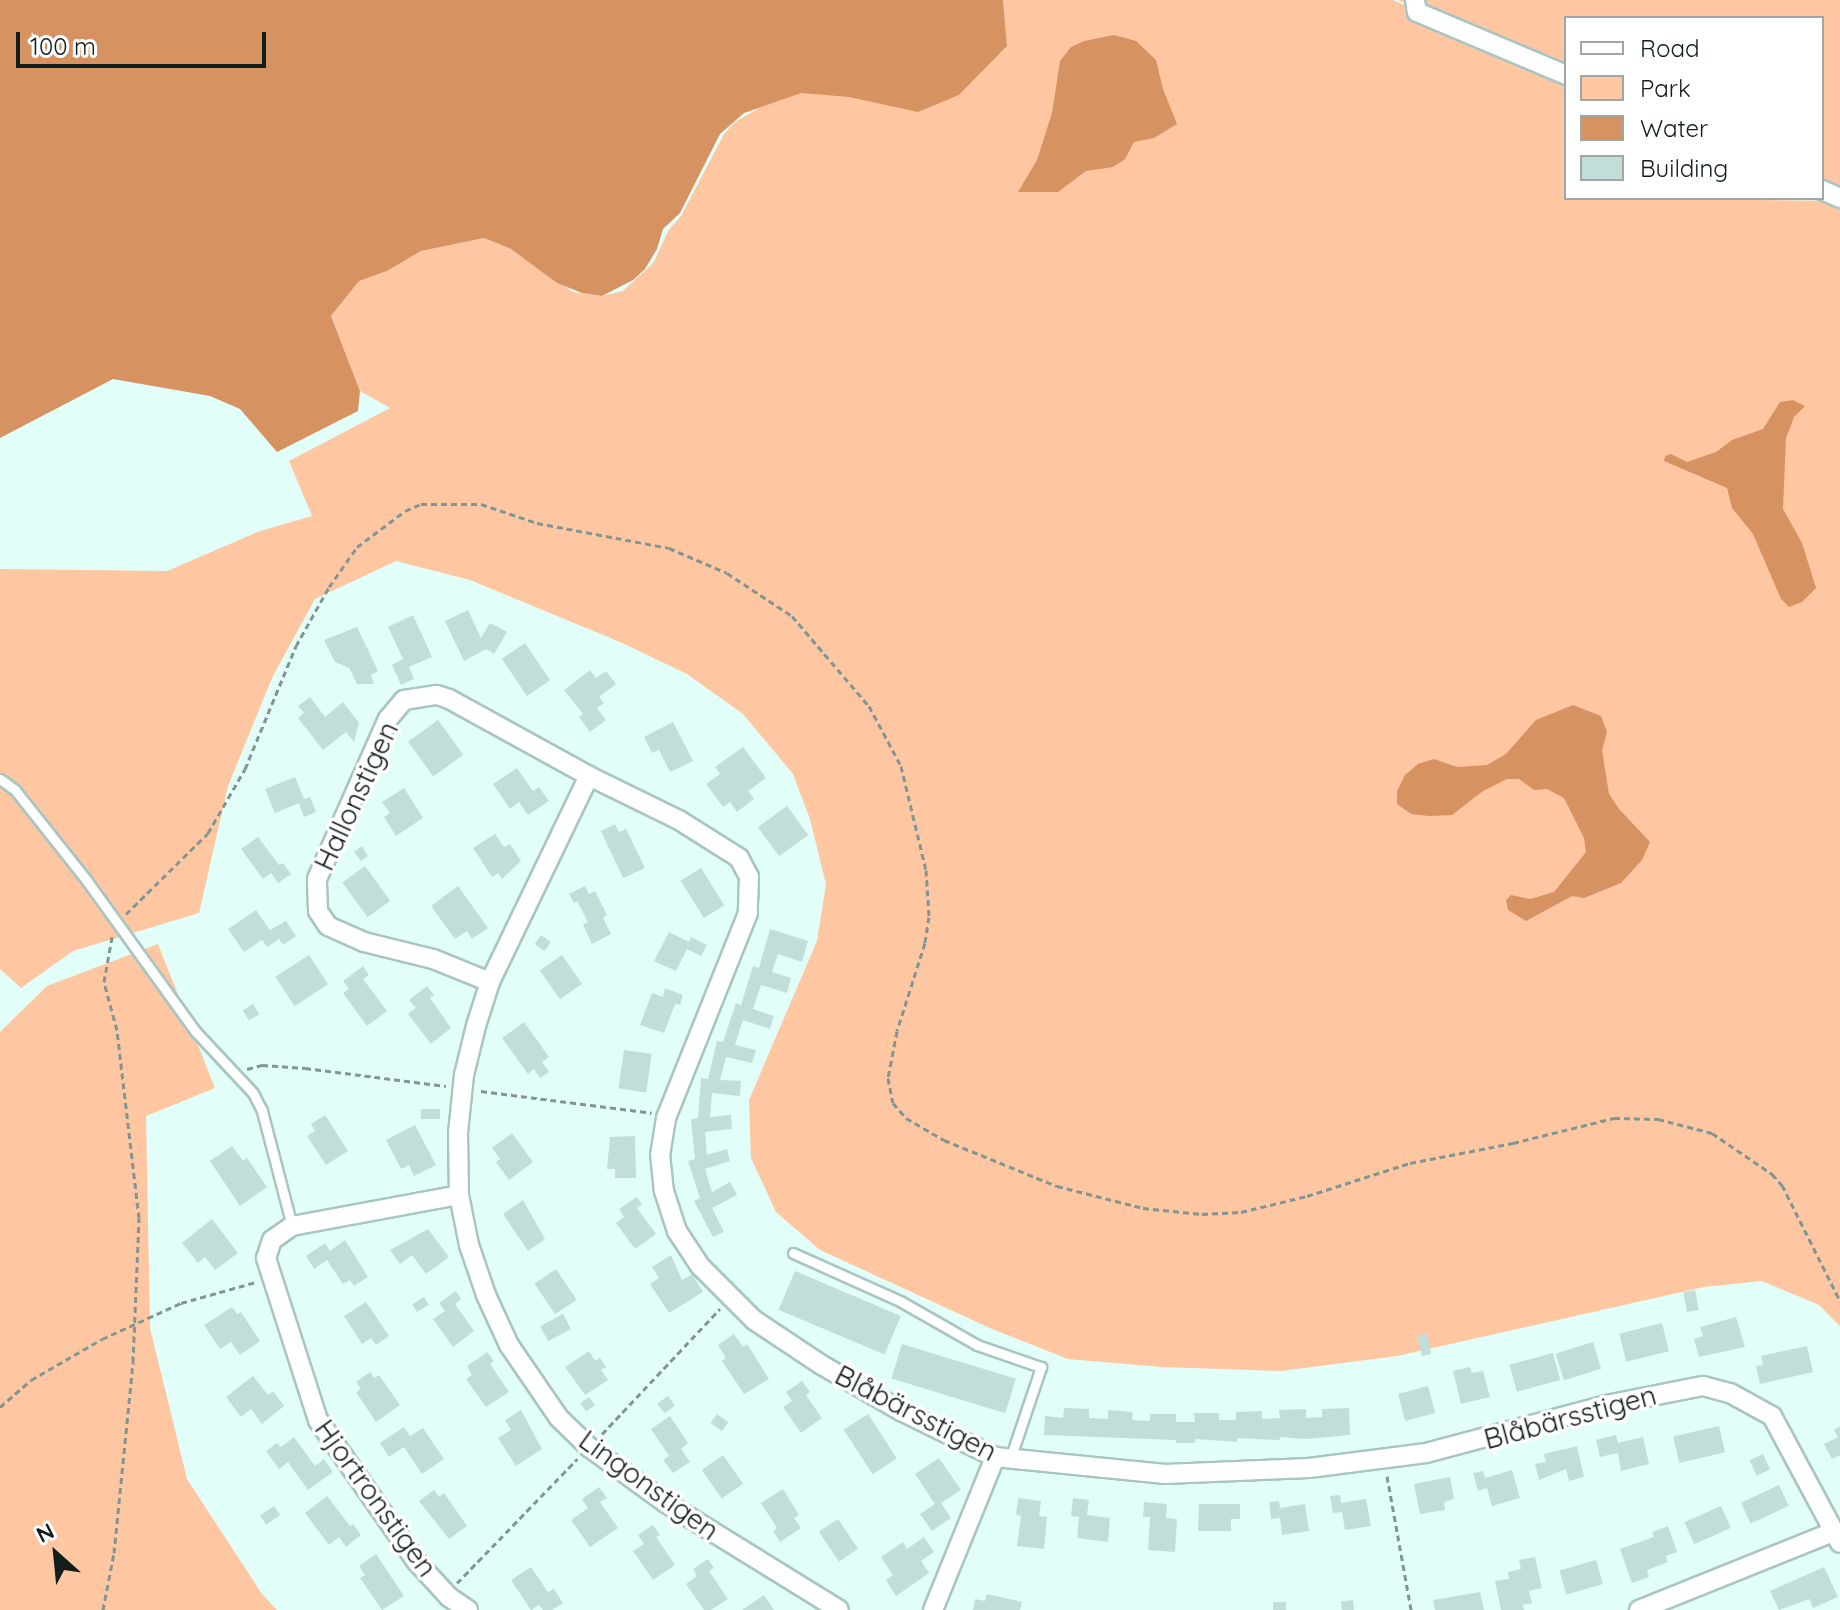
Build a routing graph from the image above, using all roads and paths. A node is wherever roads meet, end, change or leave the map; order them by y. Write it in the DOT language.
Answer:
graph roads {
  1 [pos="1415,0"];
  2 [pos="1564,74"];
  3 [pos="589,776"];
  4 [pos="0,779"];
  5 [pos="0,789"];
  6 [pos="15,790"];
  7 [pos="116,924"];
  8 [pos="490,982"];
  9 [pos="459,1195"];
  10 [pos="292,1226"];
  11 [pos="793,1253"];
  12 [pos="272,1280"];
  13 [pos="1840,1301"];
  14 [pos="135,1323"];
  15 [pos="0,1407"];
  16 [pos="1002,1458"];
  17 [pos="1384,1458"];
  18 [pos="1836,1538"];
  19 [pos="819,1605"];
  20 [pos="103,1610"];
  21 [pos="468,1610"];
  22 [pos="839,1610"];
  23 [pos="933,1610"];
  24 [pos="1411,1610"];
  25 [pos="1639,1610"];
  1 -- 2 [label="street"];
  3 -- 8 [label="street, Lingonstigen"];
  3 -- 8 [label="street, Hallonstigen"];
  3 -- 16 [label="street, Blåbärsstigen"];
  4 -- 6 [label="lane"];
  5 -- 6 [label="lane"];
  6 -- 7 [label="lane"];
  7 -- 10 [label="lane"];
  7 -- 13 [label="path"];
  7 -- 14 [label="path"];
  8 -- 9 [label="street, Lingonstigen"];
  9 -- 10 [label="street"];
  9 -- 19 [label="street, Lingonstigen"];
  10 -- 12 [label="street, Hjortronstigen"];
  11 -- 16 [label="lane"];
  12 -- 14 [label="path"];
  12 -- 21 [label="street, Hjortronstigen"];
  14 -- 15 [label="path"];
  14 -- 20 [label="path"];
  16 -- 17 [label="street, Blåbärsstigen"];
  16 -- 23 [label="street"];
  17 -- 18 [label="street, Blåbärsstigen"];
  17 -- 24 [label="path"];
  18 -- 25 [label="street"];
  19 -- 22 [label="street, Lingonstigen"];
}
